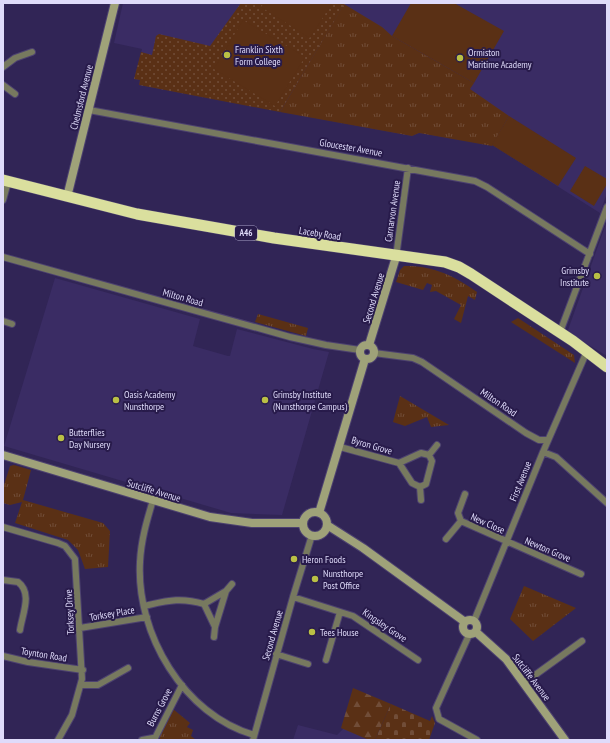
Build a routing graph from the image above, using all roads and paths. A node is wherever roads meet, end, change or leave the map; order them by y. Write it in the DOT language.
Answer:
graph roads {
  1 [pos="115,3"];
  2 [pos="32,52"];
  3 [pos="3,67"];
  4 [pos="3,86"];
  5 [pos="15,94"];
  6 [pos="89,110"];
  7 [pos="408,168"];
  8 [pos="6,181"];
  9 [pos="67,197"];
  10 [pos="3,200"];
  11 [pos="607,207"];
  12 [pos="590,254"];
  13 [pos="3,257"];
  14 [pos="396,257"];
  15 [pos="3,321"];
  16 [pos="12,324"];
  17 [pos="560,332"];
  18 [pos="369,345"];
  19 [pos="360,350"];
  20 [pos="587,351"];
  21 [pos="374,353"];
  22 [pos="365,359"];
  23 [pos="607,367"];
  24 [pos="548,440"];
  25 [pos="437,445"];
  26 [pos="340,447"];
  27 [pos="543,452"];
  28 [pos="429,454"];
  29 [pos="4,458"];
  30 [pos="399,463"];
  31 [pos="420,487"];
  32 [pos="465,494"];
  33 [pos="153,500"];
  34 [pos="421,500"];
  35 [pos="607,503"];
  36 [pos="319,513"];
  37 [pos="461,521"];
  38 [pos="303,523"];
  39 [pos="327,525"];
  40 [pos="3,527"];
  41 [pos="312,536"];
  42 [pos="446,539"];
  43 [pos="507,542"];
  44 [pos="581,574"];
  45 [pos="3,580"];
  46 [pos="232,584"];
  47 [pos="226,591"];
  48 [pos="293,597"];
  49 [pos="204,604"];
  50 [pos="144,606"];
  51 [pos="340,612"];
  52 [pos="147,617"];
  53 [pos="474,621"];
  54 [pos="465,622"];
  55 [pos="215,627"];
  56 [pos="80,628"];
  57 [pos="20,630"];
  58 [pos="472,633"];
  59 [pos="214,637"];
  60 [pos="582,641"];
  61 [pos="276,654"];
  62 [pos="3,656"];
  63 [pos="326,660"];
  64 [pos="418,660"];
  65 [pos="308,664"];
  66 [pos="128,668"];
  67 [pos="83,670"];
  68 [pos="524,683"];
  69 [pos="82,685"];
  70 [pos="182,685"];
  71 [pos="254,738"];
  72 [pos="153,739"];
  73 [pos="58,740"];
  74 [pos="142,740"];
  75 [pos="477,740"];
  76 [pos="565,740"];
  1 -- 6 [label="street, Chelmsford Avenue"];
  2 -- 3 [label="street"];
  4 -- 5 [label="street"];
  6 -- 7 [label="street, Gloucester Avenue"];
  6 -- 9 [label="street, Chelmsford Avenue"];
  7 -- 12 [label="street, Gloucester Avenue"];
  7 -- 14 [label="street, Carnarvon Avenue"];
  8 -- 9 [label="highway, Laceby Road / A46"];
  8 -- 10 [label="street"];
  9 -- 14 [label="highway, Laceby Road / A46"];
  11 -- 12 [label="street"];
  12 -- 17 [label="street"];
  13 -- 19 [label="street, Milton Road"];
  14 -- 17 [label="highway, Laceby Road / A46"];
  14 -- 18 [label="street, Second Avenue"];
  15 -- 16 [label="street"];
  17 -- 20 [label="highway, Laceby Road / A46"];
  18 -- 19 [label="street"];
  18 -- 21 [label="street"];
  19 -- 22 [label="street"];
  20 -- 23 [label="highway, Laceby Road / A46"];
  20 -- 24 [label="street, First Avenue"];
  21 -- 22 [label="street"];
  21 -- 24 [label="street, Milton Road"];
  22 -- 26 [label="street"];
  24 -- 27 [label="street, First Avenue"];
  25 -- 28 [label="street"];
  26 -- 30 [label="street, Byron Grove"];
  26 -- 36 [label="street"];
  27 -- 35 [label="street"];
  27 -- 43 [label="street, First Avenue"];
  28 -- 30 [label="street, Byron Grove"];
  28 -- 31 [label="street"];
  29 -- 33 [label="street, Sutcliffe Avenue"];
  30 -- 31 [label="street, Byron Grove"];
  31 -- 34 [label="street"];
  32 -- 37 [label="street, New Close"];
  33 -- 38 [label="street, Sutcliffe Avenue"];
  33 -- 50 [label="street"];
  36 -- 38 [label="street"];
  36 -- 39 [label="street"];
  37 -- 42 [label="street, New Close"];
  37 -- 43 [label="street, New Close"];
  38 -- 41 [label="street"];
  39 -- 41 [label="street"];
  39 -- 54 [label="street"];
  40 -- 56 [label="street, Torksey Drive"];
  41 -- 48 [label="street, Second Avenue"];
  43 -- 44 [label="street, Newton Grove"];
  43 -- 53 [label="street, First Avenue"];
  45 -- 57 [label="street"];
  46 -- 47 [label="street"];
  47 -- 49 [label="street"];
  47 -- 55 [label="street"];
  48 -- 51 [label="street, Kingsley Grove"];
  48 -- 61 [label="street, Second Avenue"];
  49 -- 50 [label="street"];
  49 -- 55 [label="street"];
  50 -- 52 [label="street"];
  51 -- 63 [label="street"];
  51 -- 64 [label="street, Kingsley Grove"];
  52 -- 56 [label="street, Torksey Place"];
  52 -- 70 [label="street"];
  53 -- 54 [label="street"];
  53 -- 58 [label="street"];
  54 -- 58 [label="street"];
  55 -- 59 [label="street"];
  56 -- 67 [label="street, Torksey Drive"];
  58 -- 68 [label="street, Sutcliffe Avenue"];
  58 -- 75 [label="street"];
  60 -- 68 [label="street"];
  61 -- 65 [label="street"];
  61 -- 71 [label="street, Second Avenue"];
  62 -- 67 [label="street, Toynton Road"];
  66 -- 69 [label="street"];
  67 -- 69 [label="street, Torksey Drive"];
  68 -- 76 [label="street, Sutcliffe Avenue"];
  69 -- 73 [label="street, Torksey Drive"];
  70 -- 71 [label="street"];
  70 -- 72 [label="street, Burns Grove"];
  72 -- 74 [label="street, Burns Grove"];
}
